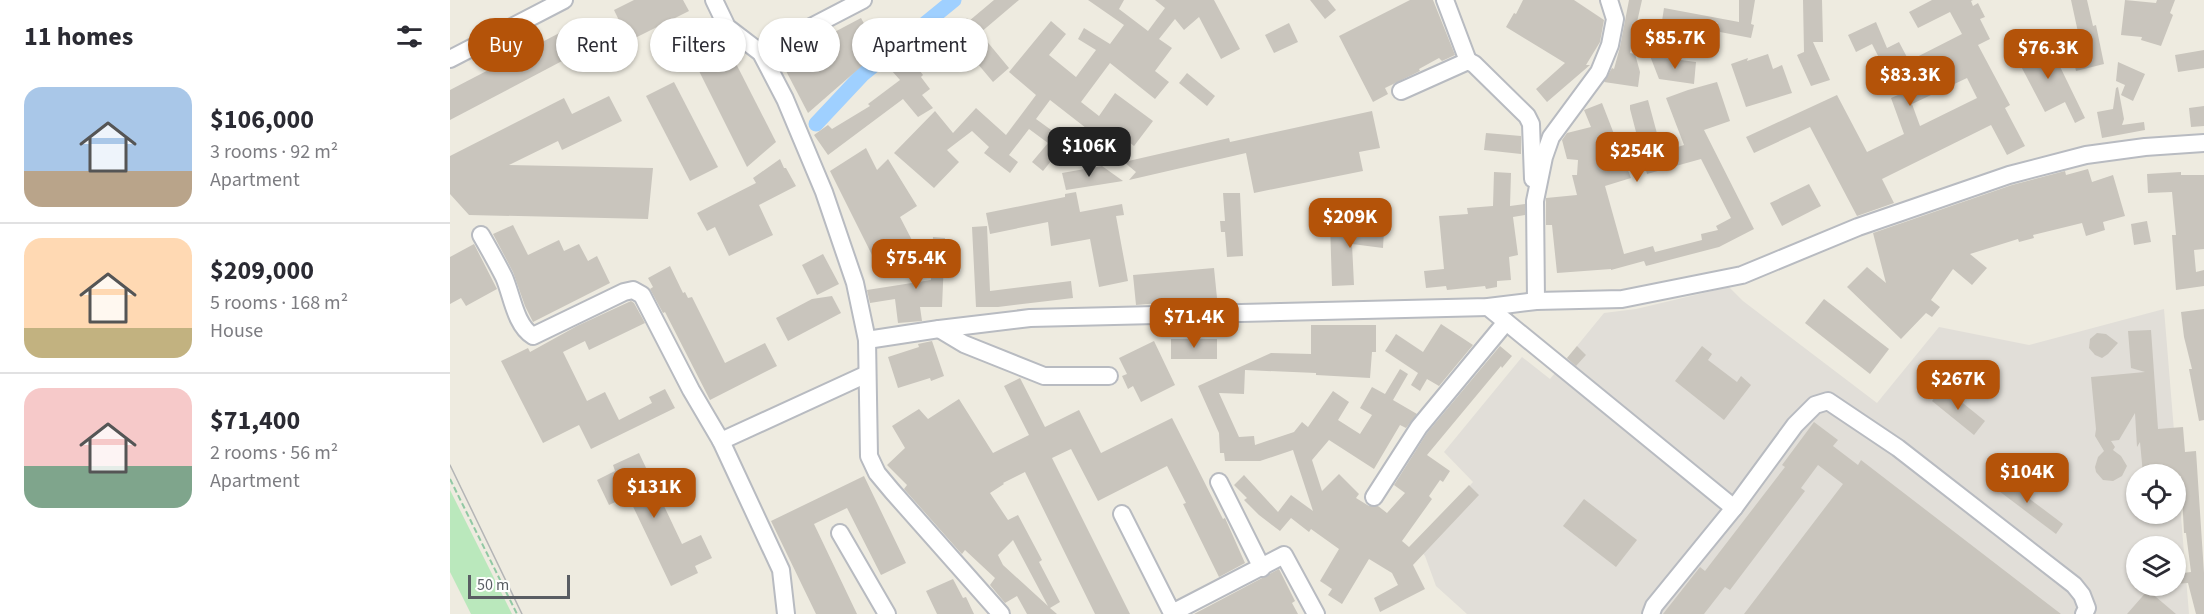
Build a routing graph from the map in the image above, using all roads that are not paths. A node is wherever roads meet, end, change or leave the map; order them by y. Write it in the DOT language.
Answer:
graph roads {
  1 [pos="564,0"];
  2 [pos="714,0"];
  3 [pos="863,0"];
  4 [pos="1445,0"];
  5 [pos="1612,2"];
  6 [pos="828,18"];
  7 [pos="758,51"];
  8 [pos="450,58"];
  9 [pos="1468,61"];
  10 [pos="771,72"];
  11 [pos="1401,91"];
  12 [pos="2204,143"];
  13 [pos="1535,201"];
  14 [pos="482,235"];
  15 [pos="1536,301"];
  16 [pos="1488,307"];
  17 [pos="1506,321"];
  18 [pos="939,329"];
  19 [pos="867,340"];
  20 [pos="867,374"];
  21 [pos="1109,376"];
  22 [pos="721,441"];
  23 [pos="1219,482"];
  24 [pos="1374,497"];
  25 [pos="1734,508"];
  26 [pos="1122,514"];
  27 [pos="840,533"];
  28 [pos="1267,564"];
  29 [pos="786,614"];
  30 [pos="888,614"];
  31 [pos="1001,614"];
  32 [pos="1316,614"];
  33 [pos="1651,614"];
  34 [pos="2084,614"];
  1 -- 8 [label="street"];
  2 -- 7 [label="street"];
  3 -- 6 [label="street"];
  4 -- 9 [label="street"];
  5 -- 13 [label="street"];
  9 -- 11 [label="street"];
  9 -- 13 [label="street"];
  10 -- 19 [label="street"];
  12 -- 15 [label="street"];
  13 -- 15 [label="street"];
  14 -- 22 [label="street"];
  15 -- 16 [label="street"];
  16 -- 17 [label="street"];
  16 -- 18 [label="street"];
  17 -- 24 [label="street"];
  17 -- 25 [label="street"];
  18 -- 19 [label="street"];
  18 -- 21 [label="street"];
  19 -- 20 [label="street"];
  20 -- 22 [label="street"];
  20 -- 31 [label="street"];
  22 -- 29 [label="street"];
  23 -- 28 [label="street"];
  25 -- 33 [label="street"];
  25 -- 34 [label="street"];
  26 -- 28 [label="street"];
  27 -- 30 [label="street"];
  28 -- 32 [label="street"];
}
